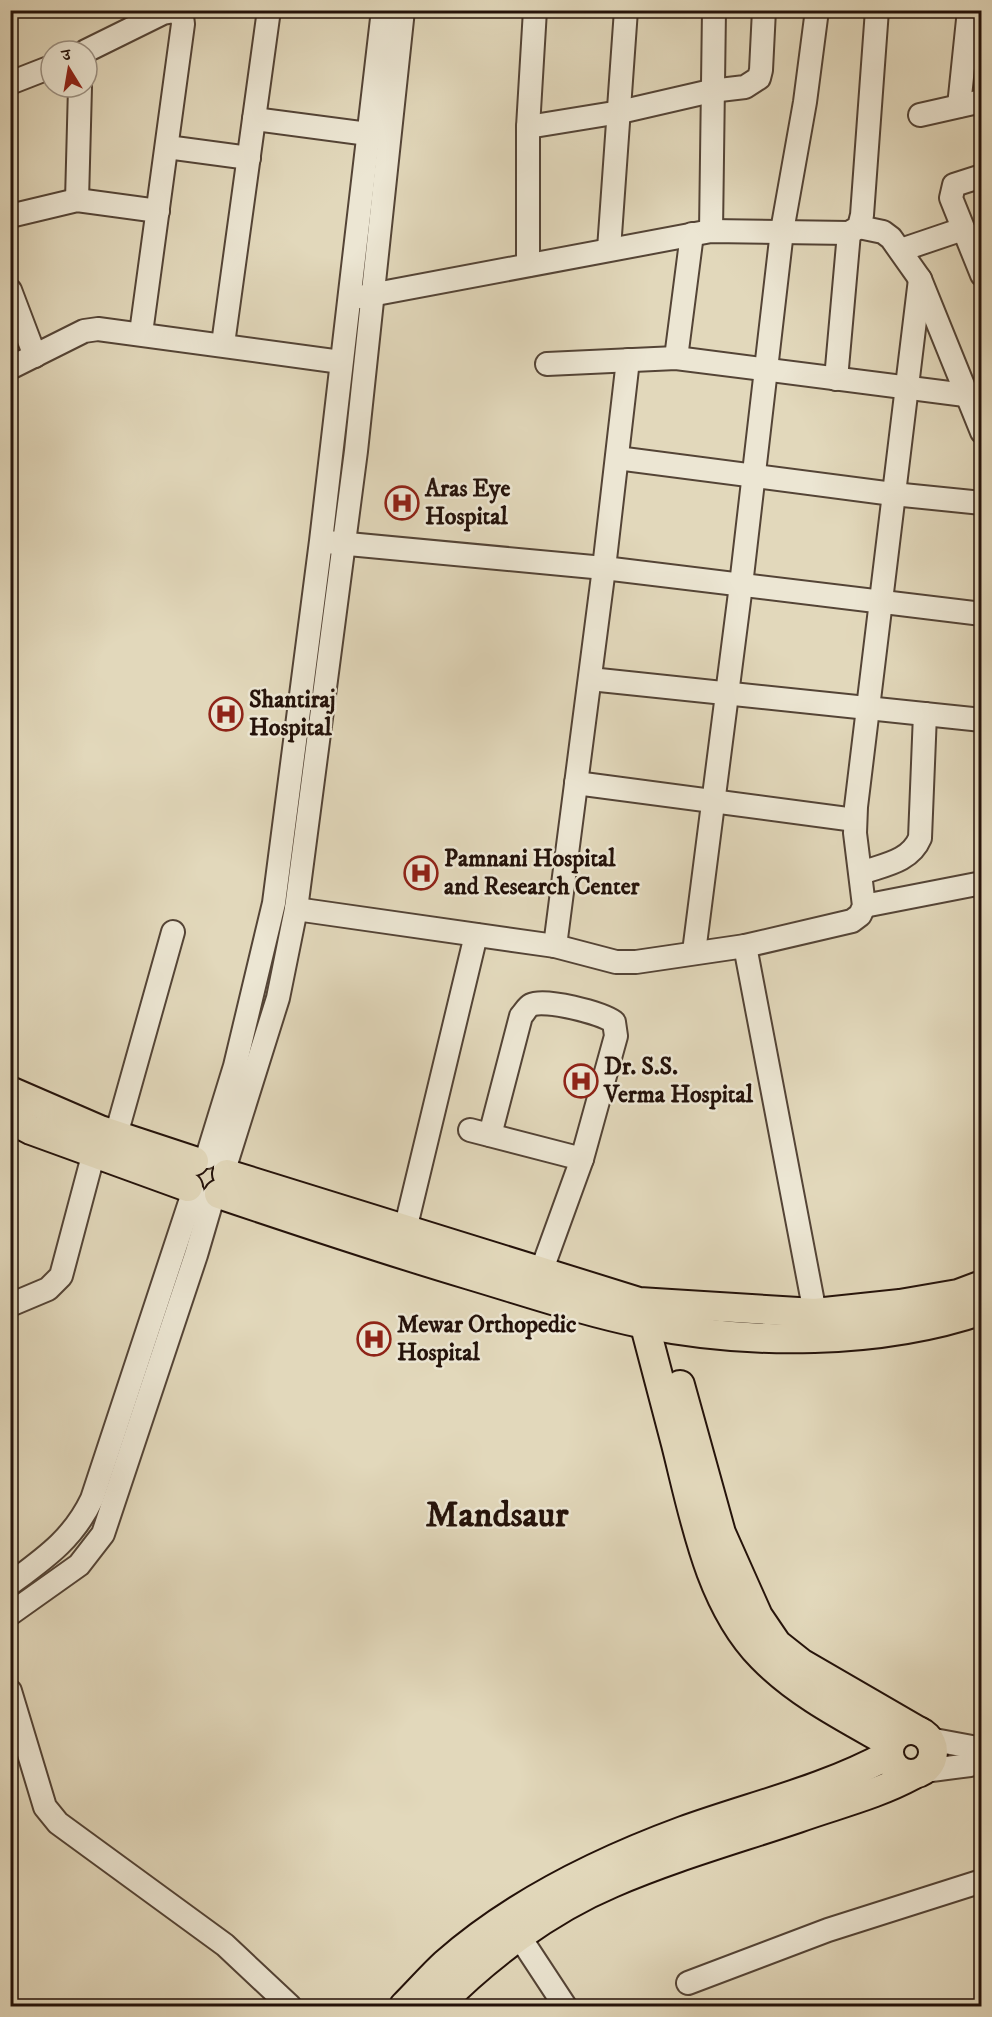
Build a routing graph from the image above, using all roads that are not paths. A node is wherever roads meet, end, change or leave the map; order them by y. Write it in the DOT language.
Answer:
graph roads {
  1 [pos="269,10"];
  2 [pos="383,10"];
  3 [pos="403,10"];
  4 [pos="535,10"];
  5 [pos="626,10"];
  6 [pos="714,10"];
  7 [pos="764,10"];
  8 [pos="817,10"];
  9 [pos="877,10"];
  10 [pos="969,10"];
  11 [pos="174,11"];
  12 [pos="99,45"];
  13 [pos="39,72"];
  14 [pos="10,83"];
  15 [pos="711,91"];
  16 [pos="80,99"];
  17 [pos="981,101"];
  18 [pos="959,106"];
  19 [pos="621,112"];
  20 [pos="920,115"];
  21 [pos="254,119"];
  22 [pos="528,127"];
  23 [pos="368,134"];
  24 [pos="166,147"];
  25 [pos="249,158"];
  26 [pos="981,176"];
  27 [pos="77,200"];
  28 [pos="158,211"];
  29 [pos="10,216"];
  30 [pos="963,229"];
  31 [pos="854,230"];
  32 [pos="782,231"];
  33 [pos="701,232"];
  34 [pos="609,249"];
  35 [pos="901,250"];
  36 [pos="979,261"];
  37 [pos="528,265"];
  38 [pos="920,279"];
  39 [pos="10,290"];
  40 [pos="373,294"];
  41 [pos="349,298"];
  42 [pos="141,333"];
  43 [pos="223,344"];
  44 [pos="35,356"];
  45 [pos="676,358"];
  46 [pos="628,360"];
  47 [pos="341,362"];
  48 [pos="547,364"];
  49 [pos="10,368"];
  50 [pos="767,370"];
  51 [pos="836,379"];
  52 [pos="907,387"];
  53 [pos="965,395"];
  54 [pos="979,421"];
  55 [pos="617,458"];
  56 [pos="754,476"];
  57 [pos="893,494"];
  58 [pos="981,503"];
  59 [pos="332,542"];
  60 [pos="604,568"];
  61 [pos="741,585"];
  62 [pos="882,603"];
  63 [pos="981,614"];
  64 [pos="590,679"];
  65 [pos="727,693"];
  66 [pos="869,708"];
  67 [pos="925,714"];
  68 [pos="981,720"];
  69 [pos="576,783"];
  70 [pos="713,801"];
  71 [pos="855,820"];
  72 [pos="861,873"];
  73 [pos="981,883"];
  74 [pos="864,906"];
  75 [pos="296,909"];
  76 [pos="173,932"];
  77 [pos="476,935"];
  78 [pos="555,946"];
  79 [pos="745,946"];
  80 [pos="694,952"];
  81 [pos="10,1092"];
  82 [pos="10,1119"];
  83 [pos="116,1135"];
  84 [pos="94,1152"];
  85 [pos="582,1159"];
  86 [pos="208,1179"];
  87 [pos="405,1230"];
  88 [pos="541,1272"];
  89 [pos="981,1285"];
  90 [pos="10,1305"];
  91 [pos="981,1310"];
  92 [pos="814,1313"];
  93 [pos="652,1314"];
  94 [pos="61,1546"];
  95 [pos="79,1565"];
  96 [pos="10,1584"];
  97 [pos="11,1612"];
  98 [pos="10,1691"];
  99 [pos="924,1735"];
  100 [pos="889,1749"];
  101 [pos="981,1754"];
  102 [pos="981,1759"];
  103 [pos="919,1773"];
  104 [pos="981,1881"];
  105 [pos="519,1936"];
  106 [pos="688,1983"];
  107 [pos="290,2007"];
  108 [pos="404,2007"];
  109 [pos="438,2007"];
  110 [pos="565,2007"];
  1 -- 21 [label="street"];
  2 -- 23 [label="street"];
  3 -- 40 [label="street"];
  4 -- 22 [label="street"];
  5 -- 19 [label="street"];
  6 -- 15 [label="street"];
  7 -- 15 [label="street"];
  8 -- 32 [label="street"];
  9 -- 31 [label="street"];
  10 -- 18 [label="street"];
  11 -- 12 [label="street"];
  11 -- 24 [label="street"];
  13 -- 14 [label="street"];
  15 -- 19 [label="street"];
  15 -- 33 [label="street"];
  16 -- 27 [label="street"];
  17 -- 18 [label="street"];
  18 -- 20 [label="street"];
  19 -- 22 [label="street"];
  19 -- 34 [label="street"];
  21 -- 23 [label="street"];
  21 -- 25 [label="street"];
  22 -- 37 [label="street"];
  23 -- 41 [label="street"];
  24 -- 25 [label="street"];
  24 -- 28 [label="street"];
  25 -- 43 [label="street"];
  26 -- 30 [label="street"];
  27 -- 28 [label="street"];
  27 -- 29 [label="street"];
  28 -- 42 [label="street"];
  30 -- 35 [label="street"];
  30 -- 36 [label="street"];
  31 -- 32 [label="street"];
  31 -- 35 [label="street"];
  31 -- 51 [label="street"];
  32 -- 33 [label="street"];
  32 -- 50 [label="street"];
  33 -- 34 [label="street"];
  33 -- 45 [label="street"];
  34 -- 37 [label="street"];
  35 -- 38 [label="street"];
  37 -- 40 [label="street"];
  38 -- 52 [label="street"];
  38 -- 53 [label="street"];
  39 -- 44 [label="street"];
  40 -- 41 [label="street"];
  40 -- 59 [label="street"];
  41 -- 47 [label="street"];
  42 -- 43 [label="street"];
  42 -- 44 [label="street"];
  43 -- 47 [label="street"];
  44 -- 49 [label="street"];
  45 -- 46 [label="street"];
  45 -- 50 [label="street"];
  46 -- 48 [label="street"];
  46 -- 55 [label="street"];
  47 -- 59 [label="street"];
  50 -- 51 [label="street"];
  50 -- 56 [label="street"];
  51 -- 52 [label="street"];
  52 -- 53 [label="street"];
  52 -- 57 [label="street"];
  53 -- 54 [label="street"];
  55 -- 56 [label="street"];
  55 -- 60 [label="street"];
  56 -- 57 [label="street"];
  56 -- 61 [label="street"];
  57 -- 58 [label="street"];
  57 -- 62 [label="street"];
  59 -- 60 [label="street"];
  59 -- 75 [label="street"];
  59 -- 86 [label="street"];
  60 -- 61 [label="street"];
  60 -- 64 [label="street"];
  61 -- 62 [label="street"];
  61 -- 65 [label="street"];
  62 -- 63 [label="street"];
  62 -- 66 [label="street"];
  64 -- 65 [label="street"];
  64 -- 69 [label="street"];
  65 -- 66 [label="street"];
  65 -- 70 [label="street"];
  66 -- 67 [label="street"];
  66 -- 71 [label="street"];
  67 -- 68 [label="street"];
  67 -- 72 [label="street"];
  69 -- 70 [label="street"];
  69 -- 78 [label="street"];
  70 -- 71 [label="street"];
  70 -- 80 [label="street"];
  71 -- 72 [label="street"];
  72 -- 74 [label="street"];
  73 -- 74 [label="street"];
  74 -- 79 [label="street"];
  75 -- 77 [label="street"];
  75 -- 86 [label="street"];
  76 -- 83 [label="street"];
  77 -- 78 [label="street"];
  77 -- 87 [label="street"];
  78 -- 80 [label="street"];
  79 -- 80 [label="street"];
  79 -- 92 [label="street"];
  81 -- 83 [label="main road"];
  82 -- 84 [label="main road"];
  83 -- 86 [label="main road"];
  84 -- 86 [label="main road"];
  84 -- 90 [label="street"];
  85 -- 85 [label="street"];
  85 -- 88 [label="street"];
  86 -- 87 [label="main road"];
  86 -- 93 [label="main road"];
  86 -- 94 [label="street"];
  86 -- 95 [label="street"];
  87 -- 88 [label="main road"];
  88 -- 93 [label="main road"];
  89 -- 92 [label="main road"];
  91 -- 93 [label="main road"];
  92 -- 93 [label="main road"];
  93 -- 99 [label="main road"];
  93 -- 100 [label="main road"];
  94 -- 95 [label="street"];
  94 -- 96 [label="street"];
  95 -- 97 [label="street"];
  98 -- 107 [label="street"];
  99 -- 100 [label="main road"];
  99 -- 101 [label="street"];
  99 -- 103 [label="main road"];
  100 -- 103 [label="main road"];
  100 -- 108 [label="main road"];
  102 -- 103 [label="street"];
  103 -- 105 [label="main road"];
  104 -- 106 [label="street"];
  105 -- 109 [label="main road"];
  105 -- 110 [label="street"];
}
